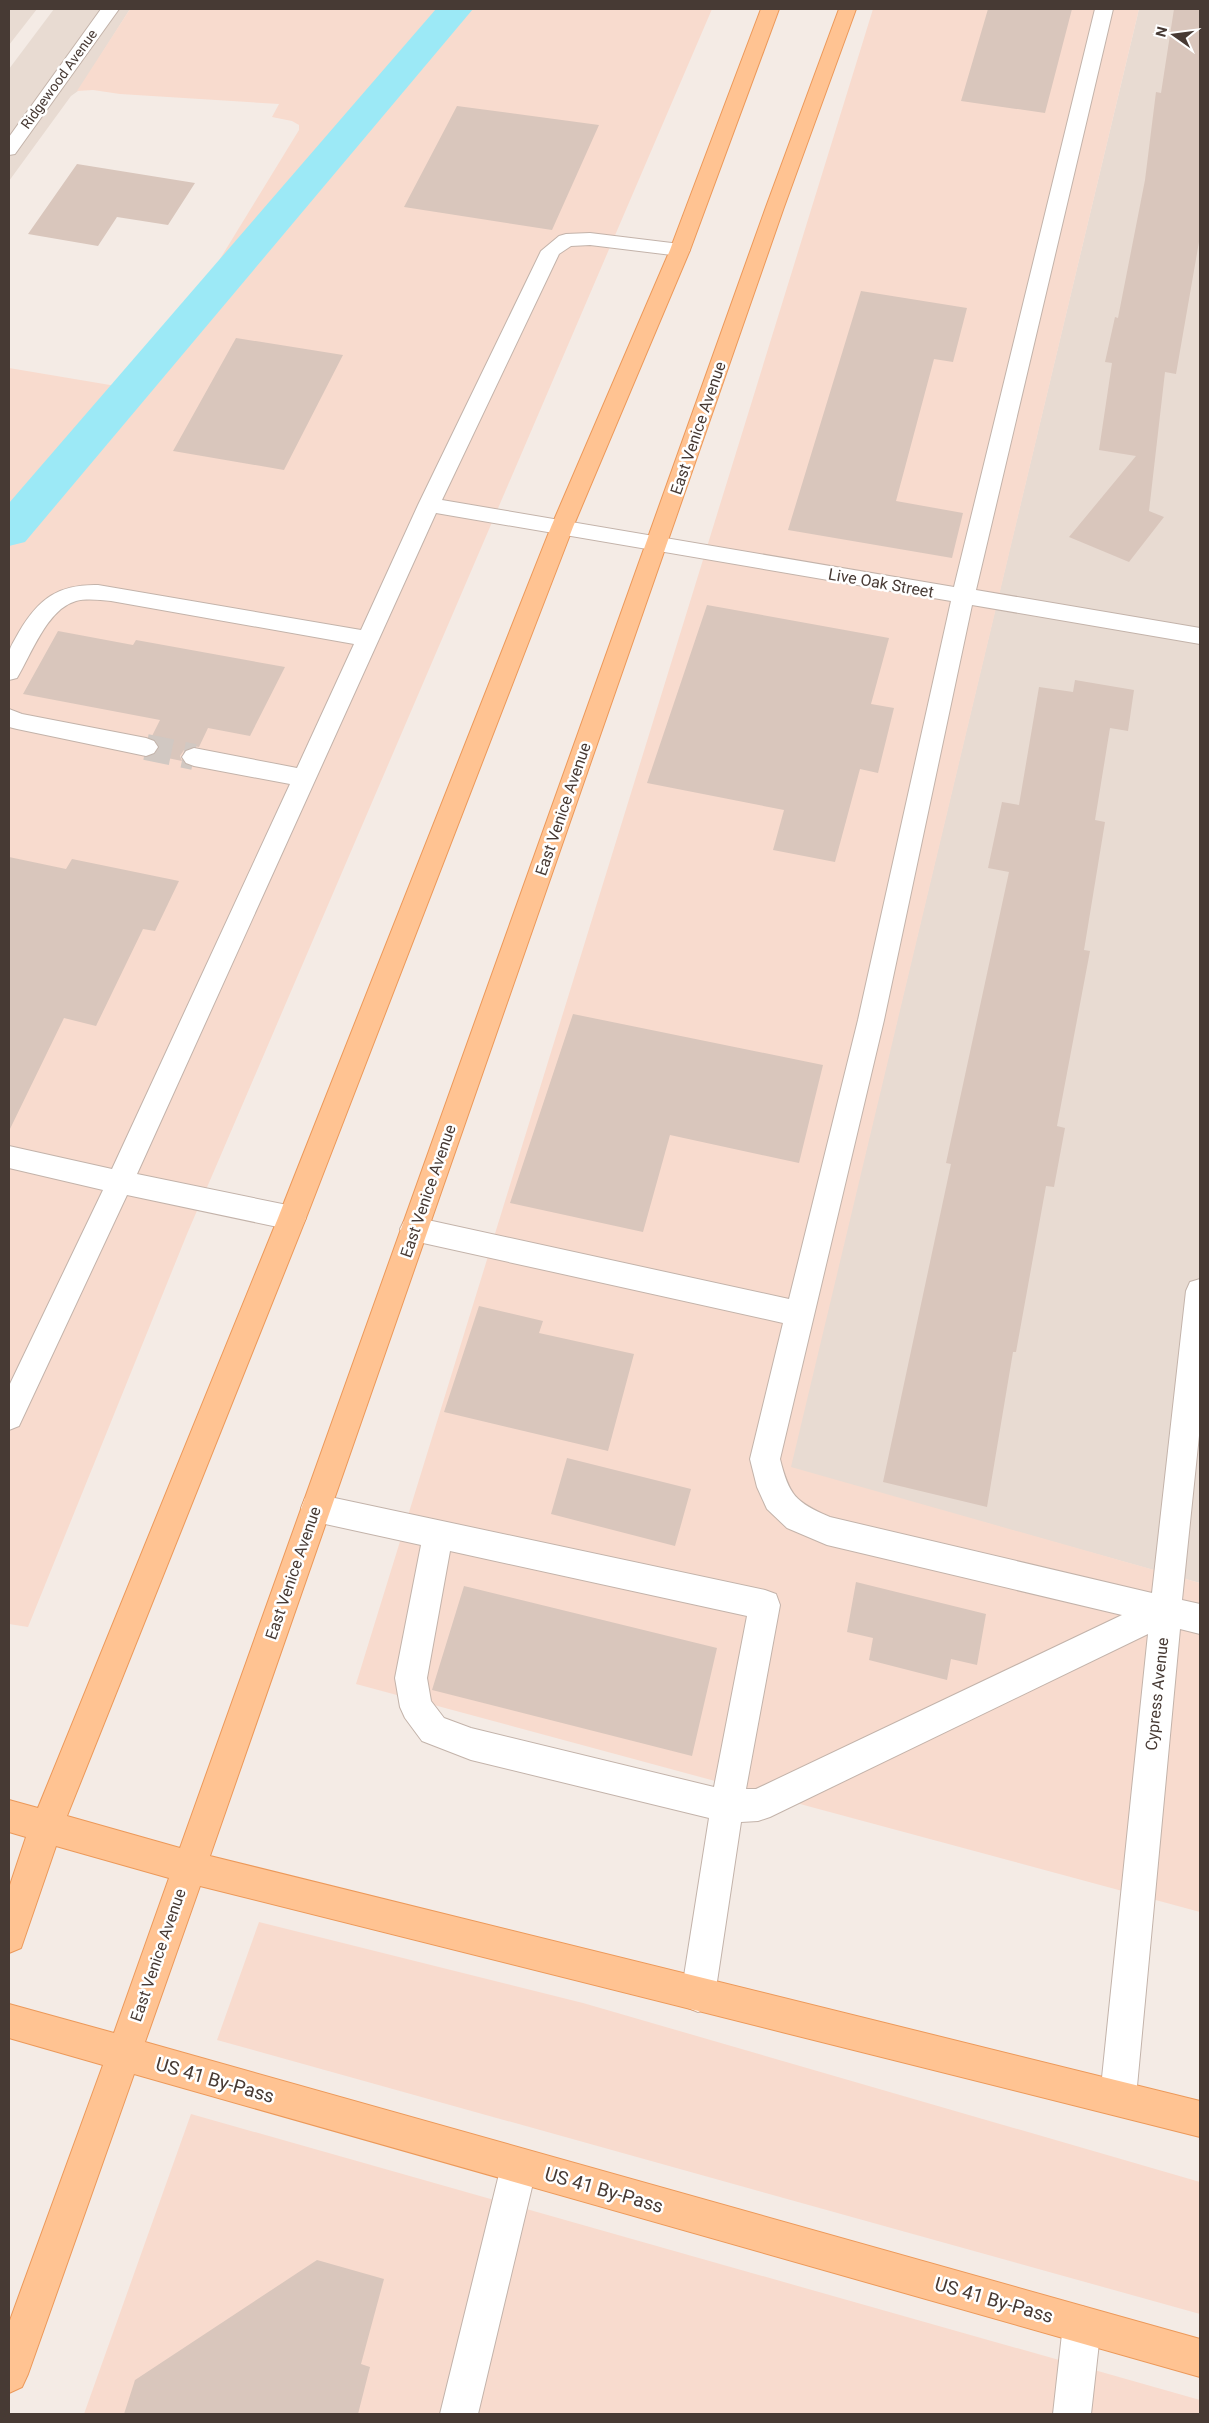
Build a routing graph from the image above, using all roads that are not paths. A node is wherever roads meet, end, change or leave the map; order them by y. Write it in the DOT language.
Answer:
graph roads {
  1 [pos="110,9"];
  2 [pos="770,9"];
  3 [pos="848,9"];
  4 [pos="1104,9"];
  5 [pos="9,150"];
  6 [pos="680,250"];
  7 [pos="429,504"];
  8 [pos="562,527"];
  9 [pos="656,544"];
  10 [pos="963,597"];
  11 [pos="1200,636"];
  12 [pos="368,639"];
  13 [pos="9,672"];
  14 [pos="9,717"];
  15 [pos="146,747"];
  16 [pos="194,757"];
  17 [pos="305,778"];
  18 [pos="9,1157"];
  19 [pos="120,1182"];
  20 [pos="292,1218"];
  21 [pos="414,1229"];
  22 [pos="1200,1292"];
  23 [pos="799,1314"];
  24 [pos="9,1417"];
  25 [pos="316,1508"];
  26 [pos="438,1535"];
  27 [pos="1166,1610"];
  28 [pos="1200,1619"];
  29 [pos="727,1806"];
  30 [pos="9,1816"];
  31 [pos="46,1828"];
  32 [pos="188,1867"];
  33 [pos="9,1936"];
  34 [pos="698,1995"];
  35 [pos="9,2021"];
  36 [pos="124,2054"];
  37 [pos="1118,2097"];
  38 [pos="1200,2119"];
  39 [pos="518,2166"];
  40 [pos="1082,2325"];
  41 [pos="1200,2358"];
  42 [pos="9,2374"];
  43 [pos="459,2414"];
  44 [pos="1072,2414"];
  1 -- 5 [label="street, Ridgewood Avenue"];
  2 -- 6 [label="main road"];
  3 -- 9 [label="main road, East Venice Avenue"];
  4 -- 10 [label="street"];
  6 -- 7 [label="street"];
  6 -- 8 [label="main road"];
  7 -- 8 [label="street, Live Oak Street"];
  7 -- 12 [label="street"];
  8 -- 9 [label="street, Live Oak Street"];
  8 -- 20 [label="main road"];
  9 -- 10 [label="street, Live Oak Street"];
  9 -- 21 [label="main road, East Venice Avenue"];
  10 -- 11 [label="street, Live Oak Street"];
  10 -- 23 [label="street"];
  12 -- 13 [label="street"];
  12 -- 17 [label="street"];
  14 -- 15 [label="street"];
  16 -- 17 [label="street"];
  17 -- 19 [label="street"];
  18 -- 19 [label="street"];
  19 -- 20 [label="street"];
  19 -- 24 [label="street"];
  20 -- 31 [label="main road"];
  21 -- 23 [label="street"];
  21 -- 25 [label="main road, East Venice Avenue"];
  22 -- 27 [label="street, Cypress Avenue"];
  23 -- 27 [label="street"];
  25 -- 26 [label="street"];
  25 -- 32 [label="main road, East Venice Avenue"];
  26 -- 29 [label="street"];
  26 -- 29 [label="street"];
  27 -- 28 [label="street"];
  27 -- 29 [label="street"];
  27 -- 37 [label="street, Cypress Avenue"];
  29 -- 34 [label="street"];
  30 -- 31 [label="main road"];
  31 -- 32 [label="main road"];
  31 -- 33 [label="main road"];
  32 -- 34 [label="main road"];
  32 -- 36 [label="main road, East Venice Avenue"];
  34 -- 37 [label="main road"];
  35 -- 36 [label="main road, US 41 By-Pass"];
  36 -- 39 [label="main road, US 41 By-Pass"];
  36 -- 42 [label="main road, East Venice Avenue"];
  37 -- 38 [label="main road"];
  39 -- 40 [label="main road, US 41 By-Pass"];
  39 -- 43 [label="street"];
  40 -- 41 [label="main road, US 41 By-Pass"];
  40 -- 44 [label="street"];
}
